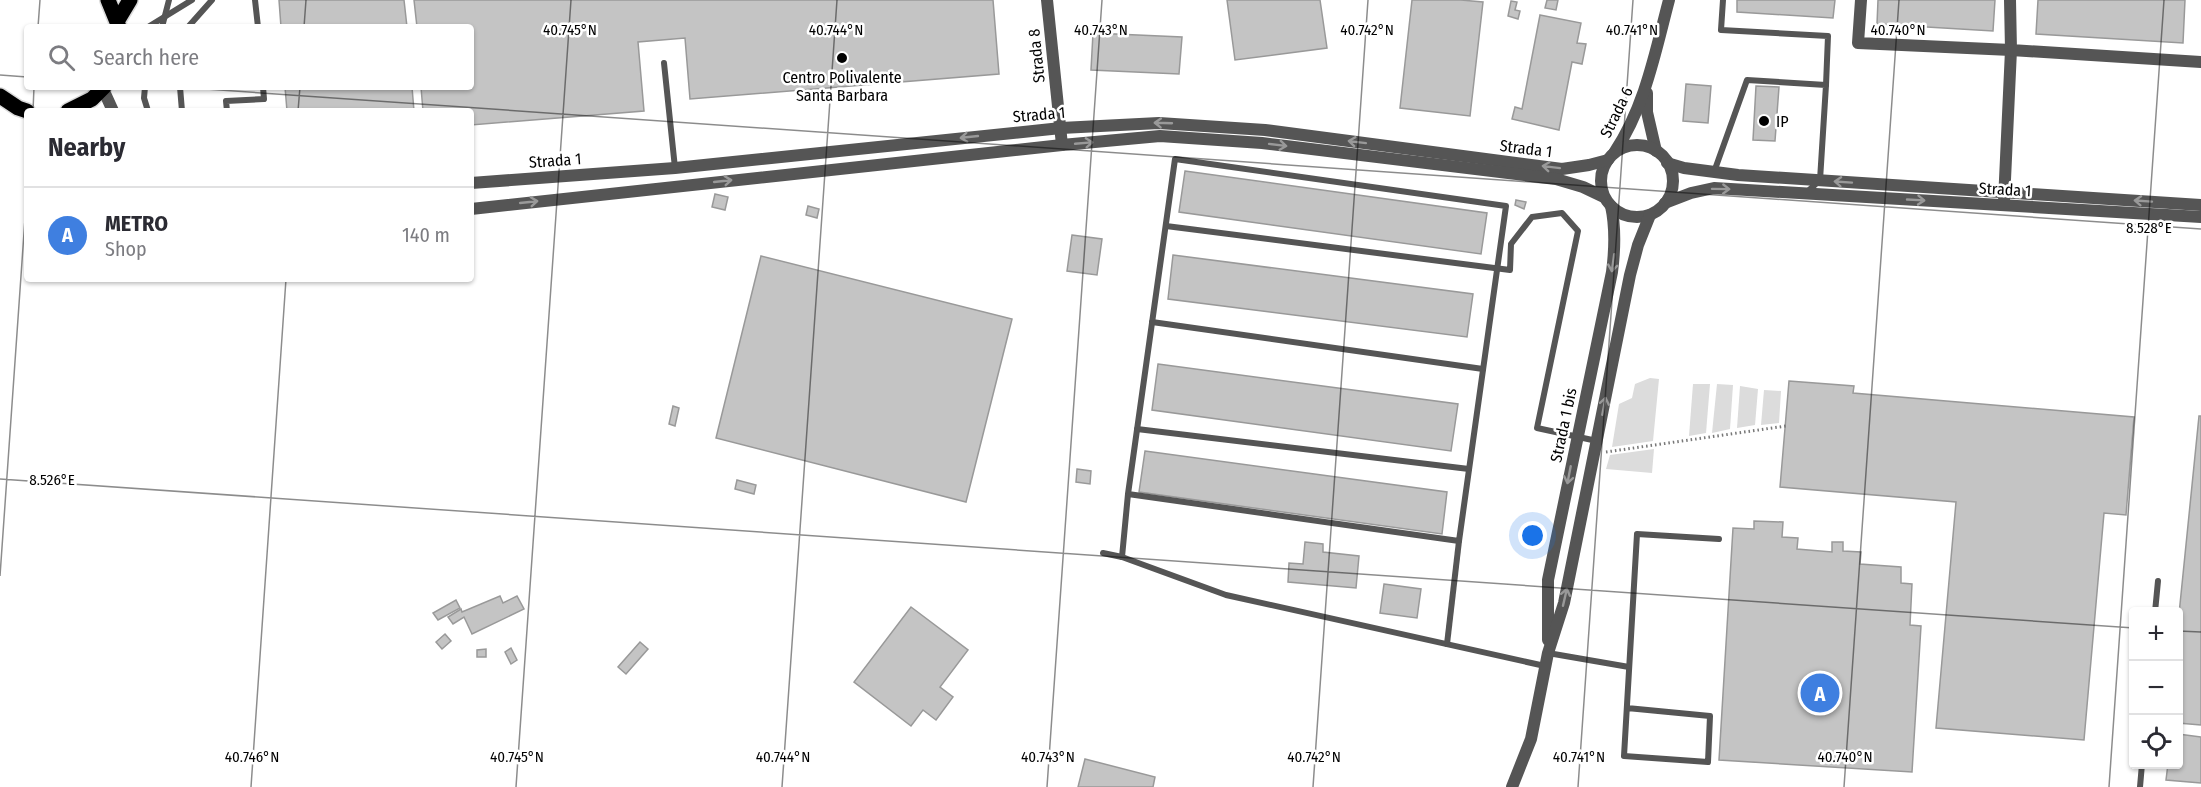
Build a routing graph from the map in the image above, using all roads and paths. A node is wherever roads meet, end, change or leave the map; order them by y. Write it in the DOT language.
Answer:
graph roads {
  1 [pos="108,0"];
  2 [pos="130,0"];
  3 [pos="169,0"];
  4 [pos="192,0"];
  5 [pos="212,0"];
  6 [pos="255,0"];
  7 [pos="1047,0"];
  8 [pos="1669,0"];
  9 [pos="1723,0"];
  10 [pos="1861,0"];
  11 [pos="2010,0"];
  12 [pos="164,17"];
  13 [pos="119,24"];
  14 [pos="153,24"];
  15 [pos="163,24"];
  16 [pos="191,24"];
  17 [pos="258,24"];
  18 [pos="2011,51"];
  19 [pos="2201,62"];
  20 [pos="664,63"];
  21 [pos="1826,85"];
  22 [pos="1647,86"];
  23 [pos="101,90"];
  24 [pos="104,90"];
  25 [pos="145,90"];
  26 [pos="180,90"];
  27 [pos="263,90"];
  28 [pos="0,96"];
  29 [pos="74,108"];
  30 [pos="112,108"];
  31 [pos="147,108"];
  32 [pos="182,108"];
  33 [pos="227,108"];
  34 [pos="24,110"];
  35 [pos="1061,128"];
  36 [pos="1062,145"];
  37 [pos="1656,151"];
  38 [pos="1611,156"];
  39 [pos="1667,163"];
  40 [pos="675,168"];
  41 [pos="1714,172"];
  42 [pos="1820,180"];
  43 [pos="474,183"];
  44 [pos="2004,192"];
  45 [pos="1806,194"];
  46 [pos="1607,201"];
  47 [pos="1665,203"];
  48 [pos="2003,205"];
  49 [pos="2201,205"];
  50 [pos="474,209"];
  51 [pos="1650,215"];
  52 [pos="2201,217"];
  53 [pos="1166,226"];
  54 [pos="1497,268"];
  55 [pos="1152,322"];
  56 [pos="1483,369"];
  57 [pos="1785,426"];
  58 [pos="1137,429"];
  59 [pos="1577,437"];
  60 [pos="1597,441"];
  61 [pos="1595,454"];
  62 [pos="1469,469"];
  63 [pos="1128,494"];
  64 [pos="1719,539"];
  65 [pos="1459,541"];
  66 [pos="1103,553"];
  67 [pos="1122,557"];
  68 [pos="2158,580"];
  69 [pos="2155,607"];
  70 [pos="1447,644"];
  71 [pos="1548,653"];
  72 [pos="1545,666"];
  73 [pos="1629,667"];
  74 [pos="1627,708"];
  75 [pos="2142,769"];
  76 [pos="1512,787"];
  77 [pos="2140,787"];
  1 -- 13 [label="main road"];
  2 -- 13 [label="main road"];
  3 -- 12 [label="lane"];
  4 -- 12 [label="lane"];
  5 -- 16 [label="lane"];
  6 -- 17 [label="lane"];
  7 -- 35 [label="street, Strada 8"];
  8 -- 22 [label="street, Strada 6"];
  9 -- 21 [label="lane"];
  10 -- 18 [label="street"];
  11 -- 18 [label="street"];
  12 -- 14 [label="lane"];
  12 -- 15 [label="lane"];
  18 -- 19 [label="street"];
  18 -- 44 [label="street"];
  20 -- 40 [label="lane"];
  21 -- 41 [label="lane"];
  21 -- 42 [label="lane"];
  22 -- 37 [label="street, Strada 6"];
  22 -- 38 [label="street, Strada 6"];
  23 -- 29 [label="main road"];
  24 -- 30 [label="street"];
  25 -- 31 [label="lane"];
  26 -- 32 [label="lane"];
  27 -- 33 [label="lane"];
  28 -- 34 [label="main road"];
  35 -- 36 [label="street, Strada 8"];
  38 -- 35 [label="street, Strada 1, one-way"];
  35 -- 40 [label="street, Strada 1, one-way"];
  36 -- 46 [label="street, Strada 1, one-way"];
  50 -- 36 [label="street, Strada 1, one-way"];
  37 -- 38 [label="street"];
  37 -- 39 [label="street"];
  38 -- 46 [label="street"];
  39 -- 41 [label="street, Strada 1"];
  39 -- 47 [label="street"];
  40 -- 43 [label="street, Strada 1"];
  41 -- 42 [label="street, Strada 1"];
  44 -- 42 [label="street, Strada 1, one-way"];
  42 -- 45 [label="lane"];
  44 -- 48 [label="street"];
  49 -- 44 [label="street, Strada 1, one-way"];
  47 -- 45 [label="street, Strada 1, one-way"];
  45 -- 48 [label="street, Strada 1, one-way"];
  46 -- 51 [label="street"];
  46 -- 59 [label="street, Strada 1 bis, one-way"];
  47 -- 51 [label="street"];
  48 -- 52 [label="street, Strada 1"];
  60 -- 51 [label="street, Strada 1 bis, one-way"];
  53 -- 54 [label="lane"];
  53 -- 54 [label="lane"];
  53 -- 55 [label="lane"];
  54 -- 56 [label="lane"];
  54 -- 59 [label="lane"];
  55 -- 56 [label="lane"];
  55 -- 58 [label="lane"];
  56 -- 62 [label="lane"];
  57 -- 61 [label="path"];
  58 -- 62 [label="lane"];
  58 -- 63 [label="lane"];
  59 -- 60 [label="lane"];
  59 -- 71 [label="street, Strada 1 bis, one-way"];
  60 -- 61 [label="street, Strada 1 bis"];
  71 -- 61 [label="street, Strada 1 bis, one-way"];
  62 -- 65 [label="lane"];
  63 -- 65 [label="lane"];
  63 -- 67 [label="lane"];
  64 -- 73 [label="lane"];
  65 -- 70 [label="lane"];
  66 -- 67 [label="lane"];
  67 -- 70 [label="lane"];
  68 -- 69 [label="lane"];
  70 -- 72 [label="lane"];
  71 -- 72 [label="street, Strada 1 bis"];
  71 -- 73 [label="lane"];
  72 -- 76 [label="street, Strada 1 bis"];
  73 -- 74 [label="lane"];
  74 -- 74 [label="lane"];
  75 -- 77 [label="lane"];
}
